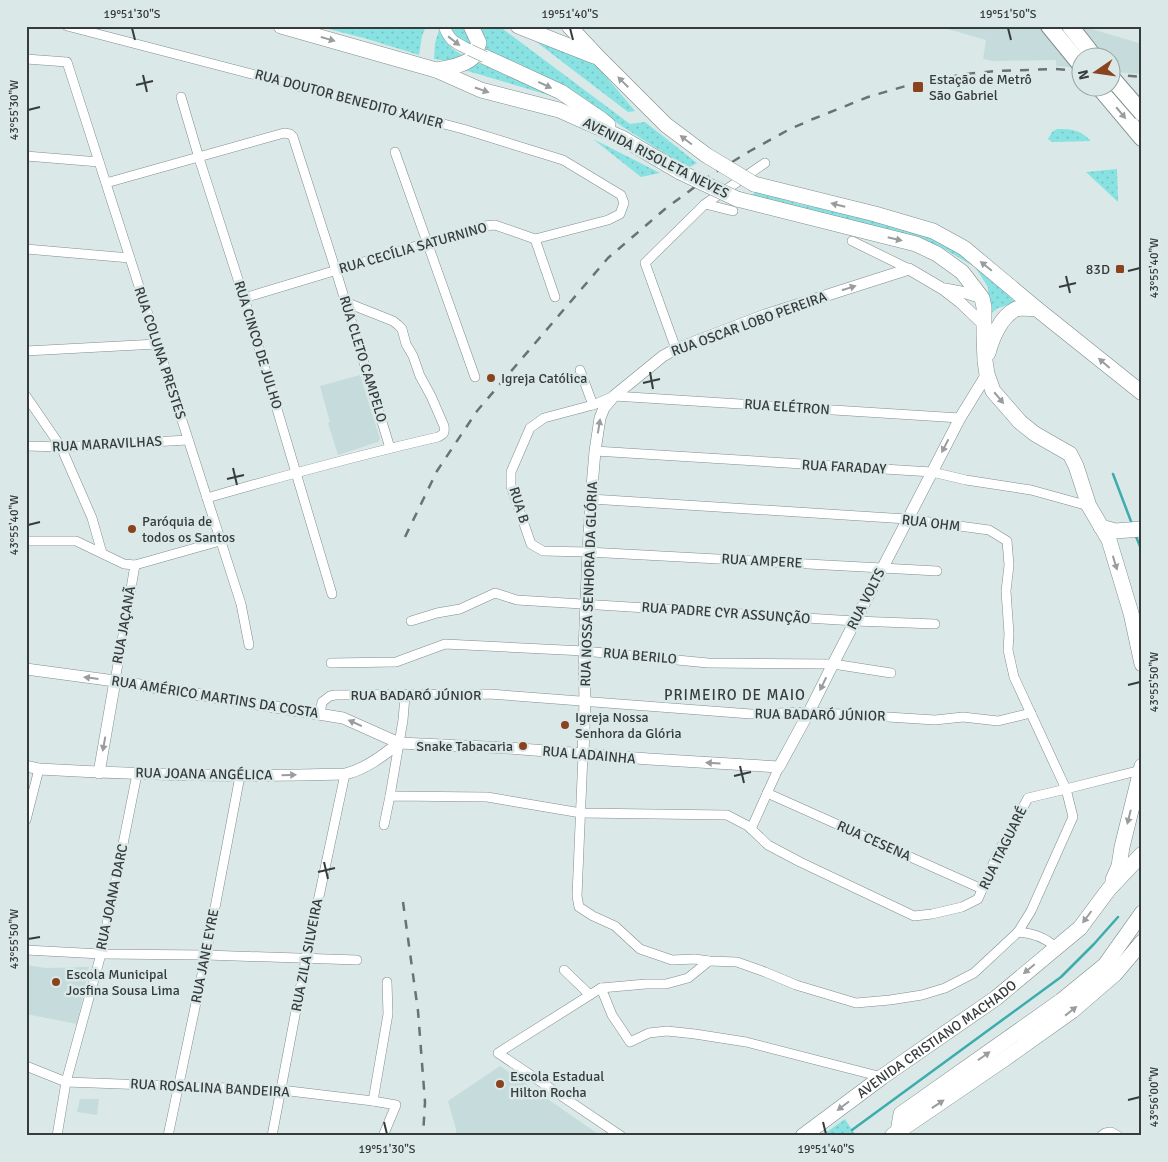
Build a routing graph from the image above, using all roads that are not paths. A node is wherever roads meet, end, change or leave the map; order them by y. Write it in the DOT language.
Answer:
graph roads {
  1 [pos="67,26"];
  2 [pos="281,26"];
  3 [pos="444,26"];
  4 [pos="471,26"];
  5 [pos="518,26"];
  6 [pos="569,26"];
  7 [pos="1049,26"];
  8 [pos="1070,26"];
  9 [pos="1088,48"];
  10 [pos="1070,52"];
  11 [pos="485,57"];
  12 [pos="598,57"];
  13 [pos="26,59"];
  14 [pos="436,70"];
  15 [pos="1120,88"];
  16 [pos="181,97"];
  17 [pos="1108,98"];
  18 [pos="1142,113"];
  19 [pos="622,138"];
  20 [pos="1142,138"];
  21 [pos="394,152"];
  22 [pos="26,156"];
  23 [pos="199,158"];
  24 [pos="99,162"];
  25 [pos="765,163"];
  26 [pos="106,184"];
  27 [pos="705,204"];
  28 [pos="735,205"];
  29 [pos="535,239"];
  30 [pos="852,241"];
  31 [pos="427,242"];
  32 [pos="26,249"];
  33 [pos="130,258"];
  34 [pos="909,269"];
  35 [pos="336,270"];
  36 [pos="943,289"];
  37 [pos="555,297"];
  38 [pos="244,298"];
  39 [pos="982,298"];
  40 [pos="345,302"];
  41 [pos="1036,308"];
  42 [pos="984,330"];
  43 [pos="157,344"];
  44 [pos="676,349"];
  45 [pos="26,351"];
  46 [pos="986,367"];
  47 [pos="580,370"];
  48 [pos="475,377"];
  49 [pos="1142,393"];
  50 [pos="26,396"];
  51 [pos="614,396"];
  52 [pos="594,406"];
  53 [pos="544,418"];
  54 [pos="960,418"];
  55 [pos="188,440"];
  56 [pos="26,446"];
  57 [pos="60,447"];
  58 [pos="390,448"];
  59 [pos="595,452"];
  60 [pos="932,472"];
  61 [pos="296,473"];
  62 [pos="207,498"];
  63 [pos="590,499"];
  64 [pos="1089,506"];
  65 [pos="907,519"];
  66 [pos="1102,527"];
  67 [pos="1142,529"];
  68 [pos="26,541"];
  69 [pos="220,541"];
  70 [pos="588,552"];
  71 [pos="102,553"];
  72 [pos="135,565"];
  73 [pos="882,567"];
  74 [pos="937,571"];
  75 [pos="332,594"];
  76 [pos="586,604"];
  77 [pos="411,621"];
  78 [pos="855,621"];
  79 [pos="935,624"];
  80 [pos="249,645"];
  81 [pos="584,651"];
  82 [pos="331,663"];
  83 [pos="833,664"];
  84 [pos="1142,664"];
  85 [pos="26,669"];
  86 [pos="891,673"];
  87 [pos="115,681"];
  88 [pos="404,696"];
  89 [pos="585,702"];
  90 [pos="809,712"];
  91 [pos="1031,713"];
  92 [pos="320,714"];
  93 [pos="378,733"];
  94 [pos="399,743"];
  95 [pos="583,754"];
  96 [pos="378,759"];
  97 [pos="26,766"];
  98 [pos="779,767"];
  99 [pos="1141,768"];
  100 [pos="38,769"];
  101 [pos="99,772"];
  102 [pos="138,774"];
  103 [pos="345,774"];
  104 [pos="240,776"];
  105 [pos="1066,790"];
  106 [pos="767,793"];
  107 [pos="390,796"];
  108 [pos="581,813"];
  109 [pos="26,820"];
  110 [pos="384,825"];
  111 [pos="751,829"];
  112 [pos="1142,854"];
  113 [pos="1109,889"];
  114 [pos="982,890"];
  115 [pos="578,896"];
  116 [pos="1142,913"];
  117 [pos="1018,932"];
  118 [pos="1061,942"];
  119 [pos="1142,942"];
  120 [pos="26,950"];
  121 [pos="101,954"];
  122 [pos="206,954"];
  123 [pos="306,958"];
  124 [pos="357,960"];
  125 [pos="709,961"];
  126 [pos="564,970"];
  127 [pos="387,982"];
  128 [pos="601,988"];
  129 [pos="590,995"];
  130 [pos="26,1066"];
  131 [pos="882,1077"];
  132 [pos="66,1082"];
  133 [pos="179,1086"];
  134 [pos="281,1090"];
  135 [pos="373,1101"];
  136 [pos="895,1134"];
  137 [pos="57,1136"];
  138 [pos="168,1136"];
  139 [pos="272,1136"];
  140 [pos="383,1136"];
  141 [pos="620,1136"];
  142 [pos="803,1136"];
  143 [pos="1101,1136"];
  144 [pos="1118,1136"];
  1 -- 29 [label="street, RUA DOUTOR BENEDITO XAVIER"];
  2 -- 14 [label="highway, AVENIDA RISOLETA NEVES, one-way"];
  3 -- 11 [label="street, one-way, bridge"];
  4 -- 14 [label="highway"];
  5 -- 12 [label="highway"];
  6 -- 12 [label="highway, AVENIDA RISOLETA NEVES"];
  7 -- 10 [label="highway"];
  8 -- 9 [label="highway"];
  11 -- 19 [label="highway, one-way"];
  41 -- 12 [label="highway, AVENIDA RISOLETA NEVES, one-way, bridge"];
  13 -- 24 [label="street, RUA COLUNA PRESTES"];
  14 -- 19 [label="highway, AVENIDA RISOLETA NEVES, one-way"];
  15 -- 18 [label="highway, bridge"];
  16 -- 23 [label="street, RUA CINCO DE JULHO"];
  17 -- 20 [label="highway, one-way"];
  19 -- 28 [label="highway, AVENIDA RISOLETA NEVES, bridge"];
  21 -- 31 [label="street"];
  22 -- 24 [label="street"];
  23 -- 26 [label="street"];
  23 -- 35 [label="street, RUA CLETO CAMPELO"];
  23 -- 38 [label="street, RUA CINCO DE JULHO"];
  24 -- 26 [label="street, RUA COLUNA PRESTES"];
  25 -- 27 [label="street"];
  26 -- 33 [label="street, RUA COLUNA PRESTES"];
  27 -- 28 [label="street"];
  27 -- 44 [label="street"];
  28 -- 39 [label="highway, AVENIDA RISOLETA NEVES, one-way"];
  29 -- 31 [label="street, RUA CECÍLIA SATURNINO"];
  29 -- 37 [label="street"];
  30 -- 34 [label="street"];
  31 -- 35 [label="street, RUA CECÍLIA SATURNINO"];
  31 -- 48 [label="street"];
  32 -- 33 [label="street"];
  33 -- 43 [label="street, RUA COLUNA PRESTES"];
  34 -- 36 [label="street"];
  44 -- 34 [label="street, RUA OSCAR LOBO PEREIRA, one-way"];
  35 -- 38 [label="street, RUA CECÍLIA SATURNINO"];
  35 -- 40 [label="street, RUA CLETO CAMPELO"];
  36 -- 39 [label="street"];
  36 -- 42 [label="street"];
  38 -- 61 [label="street, RUA CINCO DE JULHO"];
  39 -- 42 [label="highway"];
  40 -- 58 [label="street, RUA CLETO CAMPELO"];
  40 -- 58 [label="street"];
  41 -- 46 [label="highway"];
  49 -- 41 [label="highway, AVENIDA RISOLETA NEVES, one-way"];
  42 -- 46 [label="highway"];
  43 -- 45 [label="street"];
  43 -- 55 [label="street, RUA COLUNA PRESTES"];
  44 -- 51 [label="street, RUA OSCAR LOBO PEREIRA"];
  46 -- 54 [label="street, RUA VOLTS"];
  46 -- 64 [label="highway, one-way"];
  47 -- 52 [label="street"];
  50 -- 57 [label="street"];
  51 -- 52 [label="street, RUA OSCAR LOBO PEREIRA"];
  51 -- 54 [label="street, RUA ELÉTRON"];
  59 -- 51 [label="street, RUA NOSSA SENHORA DA GLÓRIA, one-way"];
  52 -- 53 [label="street, RUA OSCAR LOBO PEREIRA"];
  53 -- 70 [label="street, RUA B"];
  54 -- 60 [label="street, RUA VOLTS, one-way"];
  55 -- 57 [label="street, RUA MARAVILHAS"];
  55 -- 62 [label="street, RUA COLUNA PRESTES"];
  56 -- 57 [label="street, RUA MARAVILHAS"];
  57 -- 71 [label="street"];
  58 -- 61 [label="street"];
  59 -- 60 [label="street, RUA FARADAY"];
  59 -- 63 [label="street, RUA NOSSA SENHORA DA GLÓRIA"];
  60 -- 64 [label="street, RUA FARADAY"];
  60 -- 65 [label="street, RUA VOLTS"];
  61 -- 62 [label="street"];
  61 -- 75 [label="street, RUA CINCO DE JULHO"];
  62 -- 69 [label="street, RUA COLUNA PRESTES"];
  63 -- 65 [label="street, RUA OHM"];
  63 -- 70 [label="street, RUA NOSSA SENHORA DA GLÓRIA"];
  64 -- 66 [label="highway"];
  65 -- 73 [label="street, RUA VOLTS"];
  65 -- 91 [label="street, RUA OHM"];
  66 -- 67 [label="highway"];
  66 -- 84 [label="highway, one-way"];
  68 -- 71 [label="street"];
  69 -- 72 [label="street"];
  69 -- 80 [label="street, RUA COLUNA PRESTES"];
  70 -- 73 [label="street, RUA AMPERE"];
  70 -- 76 [label="street, RUA NOSSA SENHORA DA GLÓRIA"];
  71 -- 72 [label="street"];
  72 -- 87 [label="street, RUA JAÇANÃ"];
  73 -- 74 [label="street, RUA AMPERE"];
  73 -- 78 [label="street, RUA VOLTS"];
  76 -- 77 [label="street, RUA PADRE CYR ASSUNÇÃO"];
  76 -- 78 [label="street, RUA PADRE CYR ASSUNÇÃO"];
  76 -- 81 [label="street, RUA NOSSA SENHORA DA GLÓRIA"];
  78 -- 79 [label="street, RUA PADRE CYR ASSUNÇÃO"];
  78 -- 83 [label="street, RUA VOLTS"];
  81 -- 82 [label="street, RUA BERILO"];
  81 -- 83 [label="street, RUA BERILO"];
  81 -- 89 [label="street, RUA NOSSA SENHORA DA GLÓRIA"];
  83 -- 86 [label="street, RUA BERILO"];
  83 -- 90 [label="street, RUA VOLTS, one-way"];
  87 -- 85 [label="street, RUA AMÉRICO MARTINS DA COSTA, one-way"];
  87 -- 92 [label="street, RUA AMÉRICO MARTINS DA COSTA"];
  87 -- 101 [label="street, RUA JAÇANÃ, one-way"];
  88 -- 89 [label="street, RUA BADARÓ JÚNIOR"];
  88 -- 92 [label="street, RUA BADARÓ JÚNIOR"];
  88 -- 94 [label="street"];
  89 -- 90 [label="street, RUA BADARÓ JÚNIOR"];
  89 -- 95 [label="street, RUA NOSSA SENHORA DA GLÓRIA"];
  90 -- 91 [label="street, RUA BADARÓ JÚNIOR"];
  90 -- 98 [label="street, RUA VOLTS"];
  91 -- 105 [label="street, RUA OHM"];
  93 -- 92 [label="street, RUA AMÉRICO MARTINS DA COSTA, one-way"];
  93 -- 94 [label="street, RUA AMÉRICO MARTINS DA COSTA"];
  93 -- 96 [label="street"];
  94 -- 95 [label="street, RUA LADAINHA"];
  94 -- 96 [label="street, RUA JOANA ANGÉLICA"];
  94 -- 107 [label="street"];
  98 -- 95 [label="street, RUA LADAINHA, one-way"];
  95 -- 108 [label="street, RUA NOSSA SENHORA DA GLÓRIA"];
  96 -- 103 [label="street, RUA JOANA ANGÉLICA"];
  97 -- 100 [label="street, RUA JOANA ANGÉLICA"];
  98 -- 106 [label="street, RUA VOLTS"];
  99 -- 105 [label="street"];
  99 -- 113 [label="highway, one-way"];
  100 -- 101 [label="street, RUA JOANA ANGÉLICA"];
  100 -- 109 [label="street"];
  101 -- 102 [label="street, RUA JOANA ANGÉLICA"];
  102 -- 104 [label="street, RUA JOANA ANGÉLICA"];
  102 -- 121 [label="street, RUA JOANA DARC"];
  104 -- 103 [label="street, RUA JOANA ANGÉLICA, one-way"];
  103 -- 123 [label="street, RUA ZILA SILVEIRA"];
  104 -- 122 [label="street, RUA JANE EYRE"];
  105 -- 114 [label="street, RUA ITAGUARÉ"];
  105 -- 117 [label="street, RUA OHM"];
  106 -- 111 [label="street, RUA VOLTS"];
  106 -- 114 [label="street, RUA CESENA"];
  107 -- 108 [label="street"];
  107 -- 110 [label="street"];
  108 -- 111 [label="street"];
  108 -- 115 [label="street, RUA NOSSA SENHORA DA GLÓRIA"];
  111 -- 114 [label="street, RUA ITAGUARÉ"];
  112 -- 113 [label="highway"];
  113 -- 118 [label="highway, AVENIDA CRISTIANO MACHADO, one-way"];
  115 -- 125 [label="street, RUA OHM"];
  136 -- 116 [label="highway, one-way"];
  117 -- 118 [label="street"];
  117 -- 125 [label="street, RUA OHM"];
  118 -- 131 [label="highway, AVENIDA CRISTIANO MACHADO, one-way"];
  136 -- 119 [label="highway, one-way"];
  120 -- 121 [label="street"];
  121 -- 122 [label="street"];
  121 -- 132 [label="street, RUA JOANA DARC"];
  122 -- 123 [label="street"];
  122 -- 133 [label="street, RUA JANE EYRE"];
  123 -- 124 [label="street"];
  123 -- 134 [label="street, RUA ZILA SILVEIRA"];
  125 -- 128 [label="street"];
  126 -- 129 [label="street"];
  127 -- 135 [label="street"];
  128 -- 129 [label="street"];
  128 -- 131 [label="street"];
  129 -- 141 [label="street"];
  130 -- 132 [label="street, RUA ROSALINA BANDEIRA"];
  131 -- 142 [label="highway, AVENIDA CRISTIANO MACHADO, one-way"];
  132 -- 133 [label="street, RUA ROSALINA BANDEIRA"];
  132 -- 137 [label="street, RUA JOANA DARC"];
  133 -- 134 [label="street, RUA ROSALINA BANDEIRA"];
  133 -- 138 [label="street, RUA JANE EYRE"];
  134 -- 135 [label="street, RUA ROSALINA BANDEIRA"];
  134 -- 139 [label="street, RUA ZILA SILVEIRA"];
  135 -- 140 [label="street, RUA ROSALINA BANDEIRA"];
  143 -- 144 [label="street"];
}
